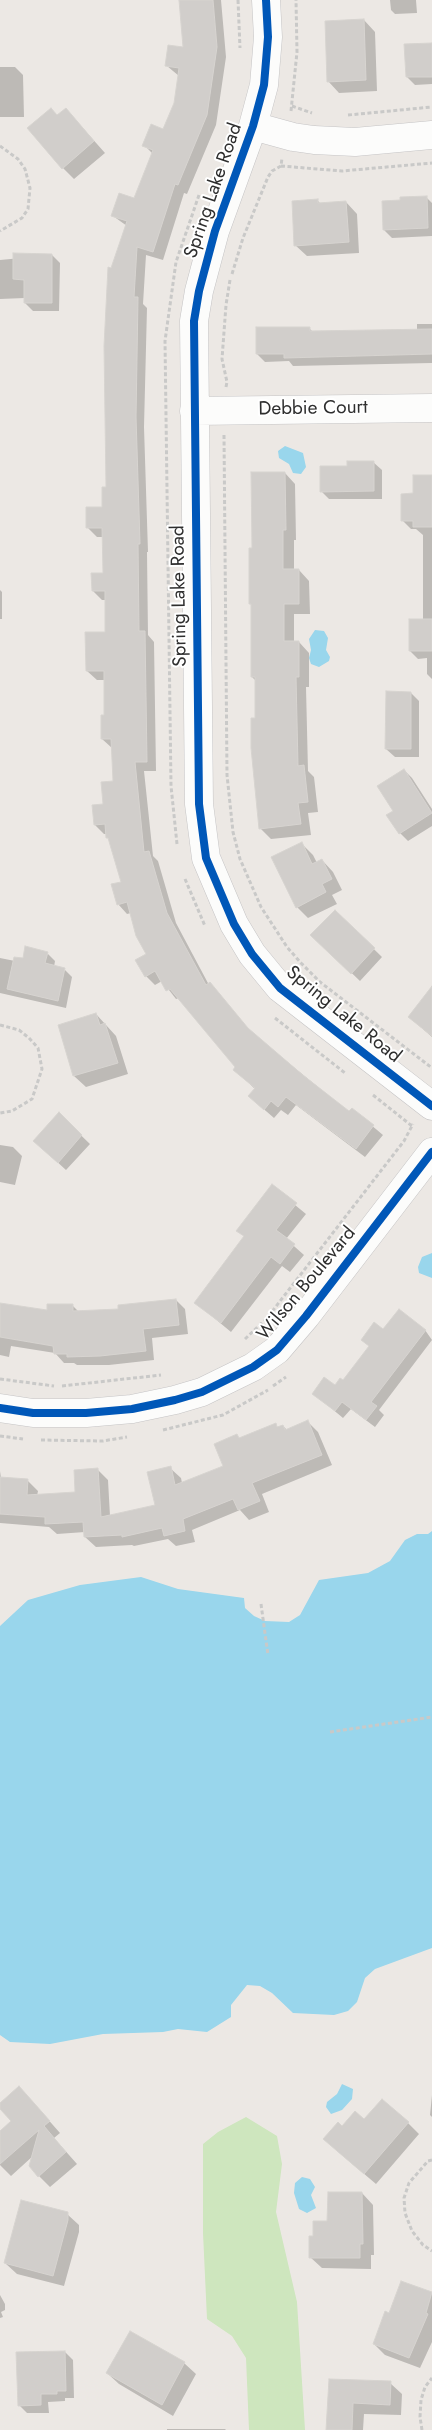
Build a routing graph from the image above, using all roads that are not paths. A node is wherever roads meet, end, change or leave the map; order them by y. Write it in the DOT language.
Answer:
graph roads {
  1 [pos="266,0"];
  2 [pos="253,126"];
  3 [pos="432,135"];
  4 [pos="432,408"];
  5 [pos="194,411"];
  6 [pos="432,1106"];
  7 [pos="432,1152"];
  8 [pos="0,1408"];
  1 -- 2 [label="street, Spring Lake Road"];
  2 -- 3 [label="street"];
  2 -- 5 [label="street, Spring Lake Road"];
  4 -- 5 [label="street, Debbie Court"];
  5 -- 6 [label="street, Spring Lake Road"];
  7 -- 8 [label="street, Wilson Boulevard"];
}
